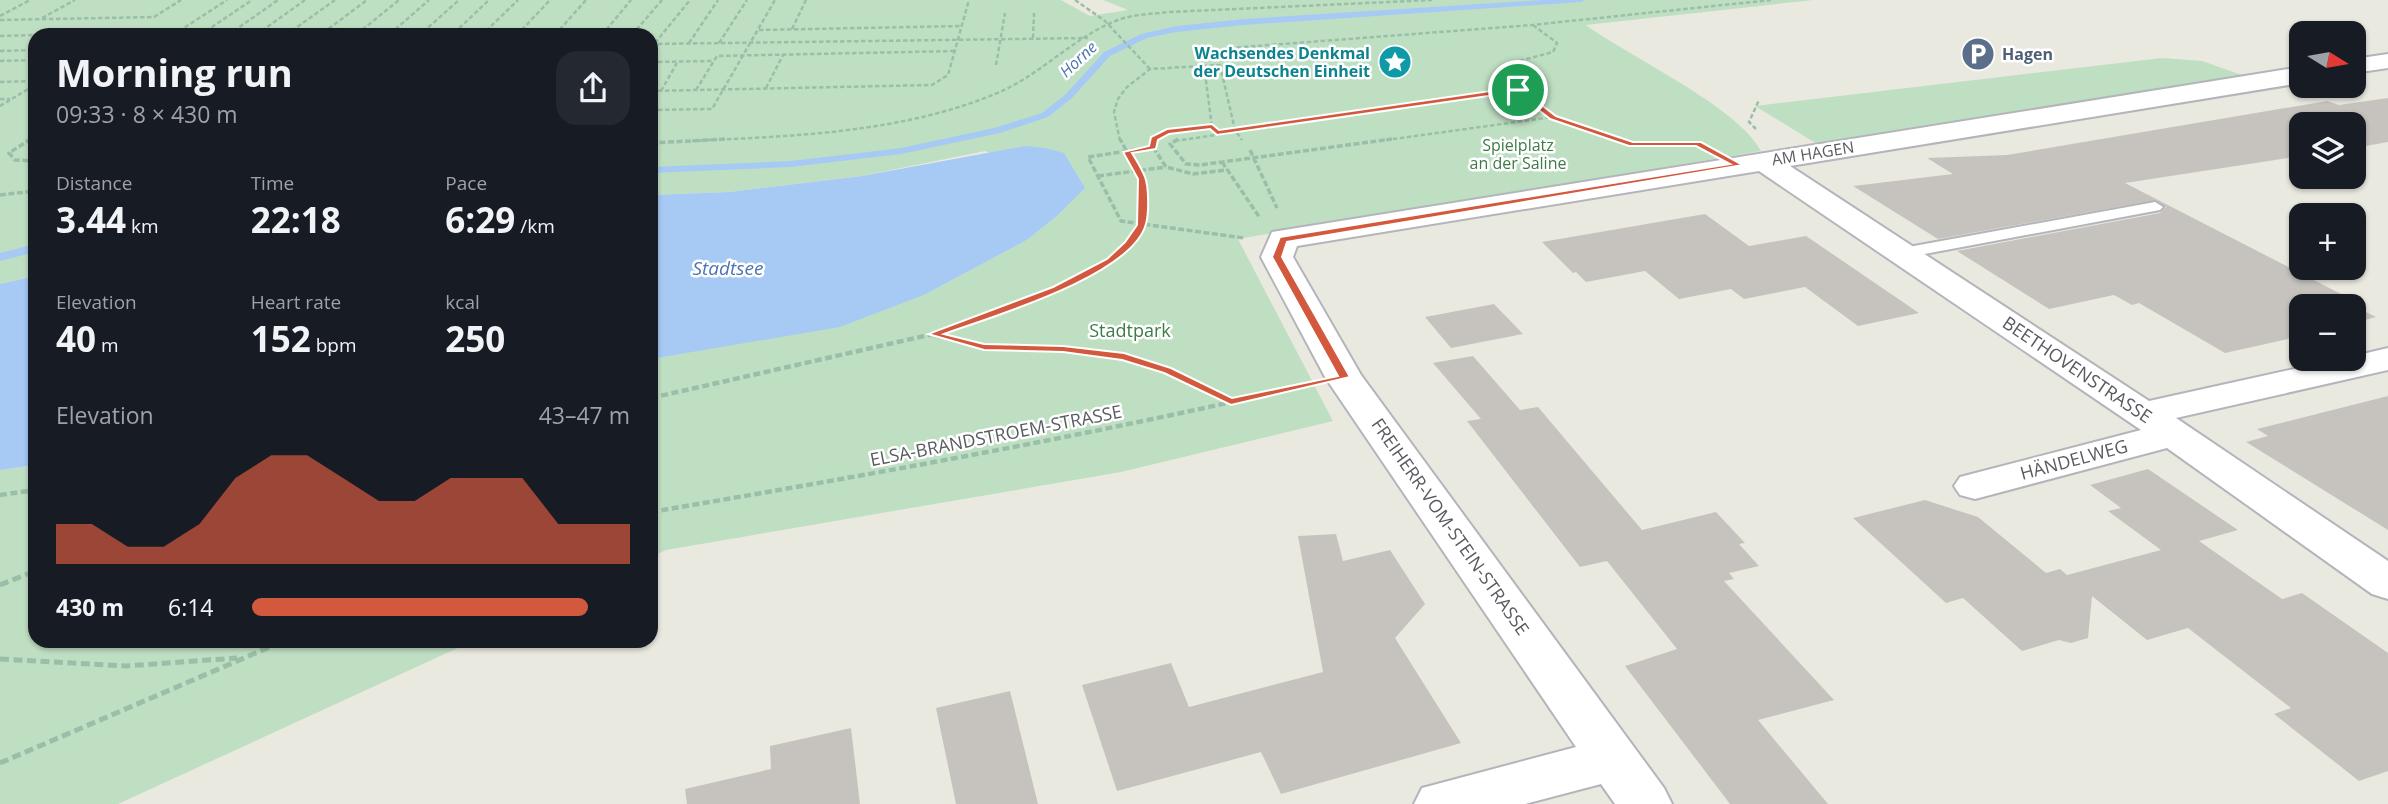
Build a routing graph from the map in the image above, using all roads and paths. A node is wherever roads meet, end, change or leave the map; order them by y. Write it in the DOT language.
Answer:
graph roads {
  1 [pos="30,0"];
  2 [pos="75,0"];
  3 [pos="181,0"];
  4 [pos="227,0"];
  5 [pos="252,0"];
  6 [pos="278,0"];
  7 [pos="305,0"];
  8 [pos="335,0"];
  9 [pos="367,0"];
  10 [pos="399,0"];
  11 [pos="429,0"];
  12 [pos="459,0"];
  13 [pos="489,0"];
  14 [pos="518,0"];
  15 [pos="550,0"];
  16 [pos="586,0"];
  17 [pos="631,0"];
  18 [pos="662,0"];
  19 [pos="690,0"];
  20 [pos="718,0"];
  21 [pos="747,0"];
  22 [pos="775,0"];
  23 [pos="806,0"];
  24 [pos="969,0"];
  25 [pos="1075,0"];
  26 [pos="1432,0"];
  27 [pos="1771,0"];
  28 [pos="1005,13"];
  29 [pos="1034,13"];
  30 [pos="0,18"];
  31 [pos="40,19"];
  32 [pos="1532,25"];
  33 [pos="962,26"];
  34 [pos="1108,26"];
  35 [pos="184,28"];
  36 [pos="210,28"];
  37 [pos="238,28"];
  38 [pos="266,28"];
  39 [pos="296,28"];
  40 [pos="330,28"];
  41 [pos="364,28"];
  42 [pos="397,28"];
  43 [pos="428,28"];
  44 [pos="459,28"];
  45 [pos="489,28"];
  46 [pos="523,28"];
  47 [pos="561,28"];
  48 [pos="608,28"];
  49 [pos="638,28"];
  50 [pos="792,29"];
  51 [pos="758,30"];
  52 [pos="28,35"];
  53 [pos="0,36"];
  54 [pos="658,38"];
  55 [pos="1000,38"];
  56 [pos="1033,38"];
  57 [pos="1088,38"];
  58 [pos="958,39"];
  59 [pos="752,42"];
  60 [pos="689,43"];
  61 [pos="719,43"];
  62 [pos="658,44"];
  63 [pos="28,50"];
  64 [pos="0,51"];
  65 [pos="955,51"];
  66 [pos="745,55"];
  67 [pos="784,55"];
  68 [pos="28,60"];
  69 [pos="0,61"];
  70 [pos="714,61"];
  71 [pos="2388,61"];
  72 [pos="658,62"];
  73 [pos="678,62"];
  74 [pos="2366,64"];
  75 [pos="996,65"];
  76 [pos="1220,65"];
  77 [pos="1204,66"];
  78 [pos="1150,69"];
  79 [pos="2289,77"];
  80 [pos="0,82"];
  81 [pos="28,83"];
  82 [pos="28,88"];
  83 [pos="726,89"];
  84 [pos="766,89"];
  85 [pos="660,90"];
  86 [pos="696,90"];
  87 [pos="1518,90"];
  88 [pos="0,99"];
  89 [pos="11,99"];
  90 [pos="0,106"];
  91 [pos="658,110"];
  92 [pos="1553,117"];
  93 [pos="1212,126"];
  94 [pos="1236,130"];
  95 [pos="1217,133"];
  96 [pos="28,140"];
  97 [pos="1242,140"];
  98 [pos="658,142"];
  99 [pos="1650,145"];
  100 [pos="1153,148"];
  101 [pos="1250,150"];
  102 [pos="1127,152"];
  103 [pos="1256,158"];
  104 [pos="28,161"];
  105 [pos="1763,161"];
  106 [pos="1222,162"];
  107 [pos="1166,167"];
  108 [pos="1139,170"];
  109 [pos="1227,170"];
  110 [pos="1098,176"];
  111 [pos="28,192"];
  112 [pos="0,195"];
  113 [pos="2155,207"];
  114 [pos="1141,225"];
  115 [pos="1283,239"];
  116 [pos="1903,253"];
  117 [pos="933,334"];
  118 [pos="2388,359"];
  119 [pos="1345,377"];
  120 [pos="658,396"];
  121 [pos="1231,401"];
  122 [pos="2158,424"];
  123 [pos="1975,486"];
  124 [pos="28,491"];
  125 [pos="0,495"];
  126 [pos="658,511"];
  127 [pos="28,573"];
  128 [pos="2388,583"];
  129 [pos="0,585"];
  130 [pos="265,648"];
  131 [pos="241,657"];
  132 [pos="0,659"];
  133 [pos="1613,759"];
  134 [pos="0,763"];
  135 [pos="1441,804"];
  136 [pos="1645,804"];
  1 -- 30 [label="path"];
  2 -- 31 [label="path"];
  3 -- 31 [label="path"];
  4 -- 35 [label="path"];
  5 -- 36 [label="path"];
  6 -- 37 [label="path"];
  7 -- 38 [label="path"];
  8 -- 39 [label="path"];
  9 -- 40 [label="path"];
  10 -- 41 [label="path"];
  11 -- 42 [label="path"];
  12 -- 43 [label="path"];
  13 -- 44 [label="path"];
  14 -- 45 [label="path"];
  15 -- 46 [label="path"];
  16 -- 47 [label="path"];
  17 -- 48 [label="path"];
  18 -- 49 [label="path"];
  19 -- 54 [label="path"];
  20 -- 60 [label="path"];
  21 -- 61 [label="path"];
  22 -- 51 [label="path"];
  23 -- 50 [label="path"];
  24 -- 33 [label="path"];
  25 -- 34 [label="path"];
  26 -- 34 [label="path"];
  27 -- 32 [label="path"];
  28 -- 55 [label="path"];
  29 -- 56 [label="path"];
  30 -- 31 [label="path"];
  32 -- 76 [label="path"];
  32 -- 87 [label="path"];
  33 -- 50 [label="path"];
  33 -- 58 [label="path"];
  34 -- 57 [label="path"];
  34 -- 78 [label="path"];
  50 -- 51 [label="path"];
  51 -- 59 [label="path"];
  52 -- 53 [label="path"];
  55 -- 56 [label="path"];
  55 -- 58 [label="path"];
  55 -- 75 [label="path"];
  56 -- 57 [label="path"];
  57 -- 98 [label="path"];
  58 -- 59 [label="path"];
  58 -- 65 [label="path"];
  59 -- 61 [label="path"];
  59 -- 66 [label="path"];
  60 -- 61 [label="path"];
  60 -- 62 [label="path"];
  63 -- 64 [label="path"];
  65 -- 67 [label="path"];
  65 -- 84 [label="path"];
  66 -- 67 [label="path"];
  66 -- 70 [label="path"];
  66 -- 83 [label="path"];
  67 -- 84 [label="path"];
  68 -- 69 [label="path"];
  70 -- 73 [label="path"];
  70 -- 86 [label="path"];
  71 -- 74 [label="street"];
  72 -- 73 [label="path"];
  73 -- 85 [label="path"];
  76 -- 77 [label="path"];
  76 -- 94 [label="path"];
  77 -- 78 [label="path"];
  77 -- 93 [label="path"];
  78 -- 102 [label="path"];
  79 -- 105 [label="street, AM HAGEN"];
  80 -- 81 [label="path"];
  82 -- 89 [label="path"];
  83 -- 84 [label="path"];
  83 -- 86 [label="path"];
  83 -- 91 [label="path"];
  85 -- 86 [label="path"];
  87 -- 92 [label="path"];
  87 -- 94 [label="path"];
  88 -- 89 [label="path"];
  89 -- 90 [label="path"];
  92 -- 99 [label="path"];
  92 -- 103 [label="path"];
  93 -- 95 [label="path"];
  93 -- 100 [label="path"];
  94 -- 95 [label="path"];
  94 -- 97 [label="path"];
  95 -- 106 [label="path"];
  96 -- 104 [label="path"];
  100 -- 102 [label="path"];
  100 -- 107 [label="path"];
  101 -- 103 [label="path"];
  102 -- 108 [label="path"];
  102 -- 110 [label="path"];
  103 -- 106 [label="path"];
  103 -- 115 [label="path"];
  105 -- 115 [label="street, AM HAGEN"];
  105 -- 116 [label="street, BEETHOVENSTRASSE"];
  106 -- 109 [label="path"];
  107 -- 108 [label="path"];
  107 -- 109 [label="path"];
  108 -- 110 [label="path"];
  108 -- 114 [label="path"];
  109 -- 115 [label="path"];
  110 -- 114 [label="path"];
  111 -- 112 [label="path"];
  113 -- 116 [label="lane"];
  114 -- 115 [label="path"];
  114 -- 117 [label="path"];
  115 -- 119 [label="street, FREIHERR-VOM-STEIN-STRASSE"];
  116 -- 122 [label="street, BEETHOVENSTRASSE"];
  117 -- 120 [label="path"];
  117 -- 121 [label="path"];
  118 -- 122 [label="street, HÄNDELWEG"];
  119 -- 121 [label="path, ELSA-BRANDSTROEM-STRASSE"];
  119 -- 133 [label="street, FREIHERR-VOM-STEIN-STRASSE"];
  121 -- 126 [label="path, ELSA-BRANDSTROEM-STRASSE"];
  122 -- 123 [label="street, HÄNDELWEG"];
  122 -- 128 [label="street, BEETHOVENSTRASSE"];
  124 -- 125 [label="path"];
  127 -- 129 [label="path"];
  130 -- 131 [label="path"];
  131 -- 132 [label="path"];
  131 -- 134 [label="path"];
  133 -- 135 [label="street"];
  133 -- 136 [label="street, FREIHERR-VOM-STEIN-STRASSE"];
}
